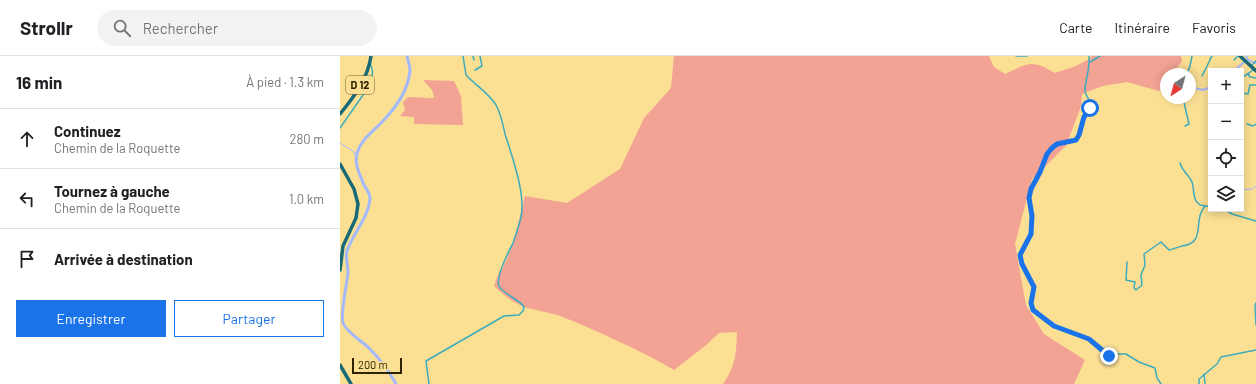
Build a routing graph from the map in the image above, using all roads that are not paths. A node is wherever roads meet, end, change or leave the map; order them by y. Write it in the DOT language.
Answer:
graph roads {
  1 [pos="371,56"];
  2 [pos="463,56"];
  3 [pos="472,56"];
  4 [pos="480,56"];
  5 [pos="1016,56"];
  6 [pos="1027,56"];
  7 [pos="1089,56"];
  8 [pos="1100,56"];
  9 [pos="1192,56"];
  10 [pos="1212,56"];
  11 [pos="1240,56"];
  12 [pos="474,60"];
  13 [pos="1234,60"];
  14 [pos="1090,62"];
  15 [pos="370,63"];
  16 [pos="1254,65"];
  17 [pos="1189,68"];
  18 [pos="475,70"];
  19 [pos="1248,74"];
  20 [pos="1202,76"];
  21 [pos="1244,76"];
  22 [pos="1256,78"];
  23 [pos="1256,85"];
  24 [pos="1244,93"];
  25 [pos="1184,104"];
  26 [pos="341,113"];
  27 [pos="1247,124"];
  28 [pos="1256,124"];
  29 [pos="1184,126"];
  30 [pos="340,128"];
  31 [pos="1180,163"];
  32 [pos="340,166"];
  33 [pos="1205,206"];
  34 [pos="1208,206"];
  35 [pos="1229,212"];
  36 [pos="1256,220"];
  37 [pos="1127,262"];
  38 [pos="340,270"];
  39 [pos="1256,303"];
  40 [pos="1256,325"];
  41 [pos="1256,350"];
  42 [pos="340,365"];
  43 [pos="1204,374"];
  44 [pos="351,384"];
  45 [pos="429,384"];
  46 [pos="1161,384"];
  47 [pos="1199,384"];
  48 [pos="1206,384"];
  1 -- 15 [label="main road, D 12"];
  2 -- 45 [label="street"];
  3 -- 12 [label="street"];
  4 -- 18 [label="street"];
  5 -- 6 [label="street"];
  7 -- 14 [label="street"];
  8 -- 14 [label="street"];
  9 -- 17 [label="street"];
  10 -- 20 [label="street"];
  11 -- 13 [label="street"];
  11 -- 16 [label="main road"];
  14 -- 46 [label="street"];
  15 -- 26 [label="main road, D 12"];
  15 -- 30 [label="street"];
  16 -- 19 [label="street"];
  19 -- 21 [label="street"];
  19 -- 22 [label="street"];
  23 -- 24 [label="street"];
  25 -- 29 [label="street"];
  27 -- 28 [label="street"];
  31 -- 33 [label="street"];
  32 -- 38 [label="main road"];
  33 -- 34 [label="street"];
  33 -- 37 [label="street"];
  35 -- 36 [label="street"];
  39 -- 40 [label="street"];
  41 -- 43 [label="street"];
  42 -- 44 [label="main road"];
  43 -- 47 [label="street"];
  43 -- 48 [label="street"];
}
